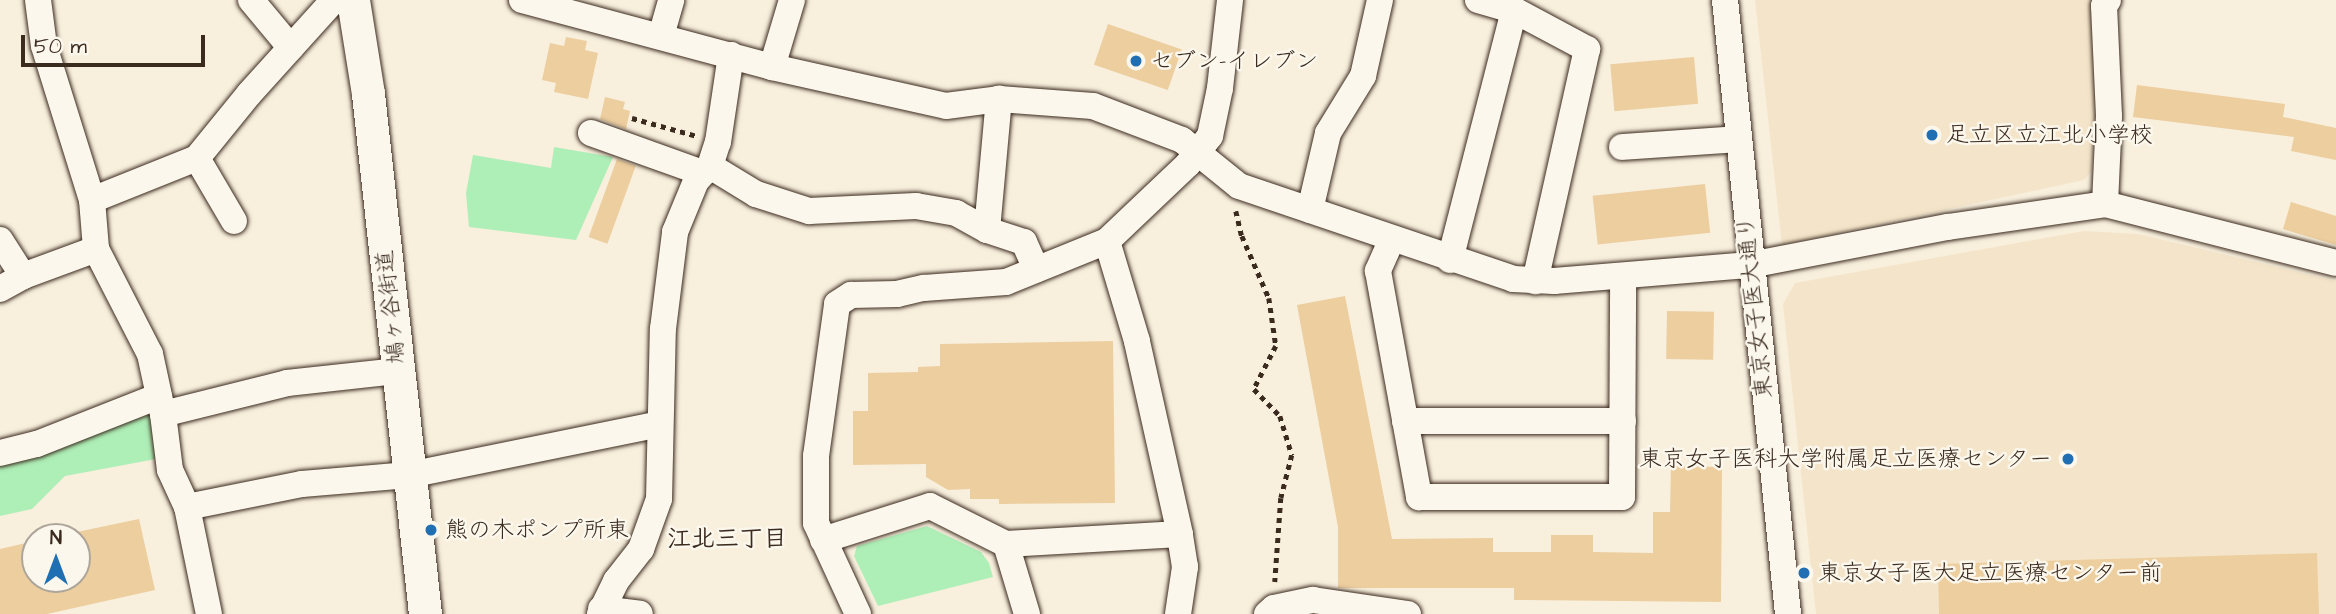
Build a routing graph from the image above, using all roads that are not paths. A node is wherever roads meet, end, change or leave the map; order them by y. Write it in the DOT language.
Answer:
graph roads {
  1 [pos="38,0"];
  2 [pos="251,0"];
  3 [pos="334,0"];
  4 [pos="353,0"];
  5 [pos="522,0"];
  6 [pos="671,0"];
  7 [pos="792,0"];
  8 [pos="1230,0"];
  9 [pos="1380,0"];
  10 [pos="1478,0"];
  11 [pos="1725,0"];
  12 [pos="2108,0"];
  13 [pos="558,4"];
  14 [pos="1514,10"];
  15 [pos="661,36"];
  16 [pos="291,48"];
  17 [pos="731,55"];
  18 [pos="772,67"];
  19 [pos="999,99"];
  20 [pos="591,133"];
  21 [pos="1738,139"];
  22 [pos="1622,147"];
  23 [pos="1200,152"];
  24 [pos="197,158"];
  25 [pos="710,160"];
  26 [pos="92,200"];
  27 [pos="2105,204"];
  28 [pos="1310,210"];
  29 [pos="234,221"];
  30 [pos="987,230"];
  31 [pos="1392,239"];
  32 [pos="0,240"];
  33 [pos="1107,241"];
  34 [pos="96,249"];
  35 [pos="1450,260"];
  36 [pos="2336,263"];
  37 [pos="1750,265"];
  38 [pos="1036,269"];
  39 [pos="1623,275"];
  40 [pos="23,276"];
  41 [pos="1535,281"];
  42 [pos="0,289"];
  43 [pos="398,371"];
  44 [pos="161,405"];
  45 [pos="1405,421"];
  46 [pos="1623,421"];
  47 [pos="659,424"];
  48 [pos="0,453"];
  49 [pos="409,475"];
  50 [pos="187,507"];
  51 [pos="1180,534"];
  52 [pos="823,540"];
  53 [pos="1006,544"];
  54 [pos="601,611"];
  55 [pos="1270,611"];
  56 [pos="209,614"];
  57 [pos="425,614"];
  58 [pos="640,614"];
  59 [pos="858,614"];
  60 [pos="1027,614"];
  61 [pos="1178,614"];
  62 [pos="1408,614"];
  63 [pos="1788,614"];
  1 -- 26 [label="street"];
  2 -- 16 [label="street"];
  3 -- 16 [label="street"];
  4 -- 43 [label="main road, 鳩ヶ谷街道"];
  5 -- 13 [label="street"];
  6 -- 15 [label="street"];
  7 -- 18 [label="street"];
  8 -- 23 [label="street"];
  9 -- 28 [label="street"];
  10 -- 14 [label="street"];
  11 -- 21 [label="street, 東京女子医大通り"];
  12 -- 27 [label="street"];
  13 -- 15 [label="street"];
  14 -- 35 [label="street"];
  14 -- 41 [label="street"];
  15 -- 17 [label="street"];
  16 -- 24 [label="street"];
  17 -- 18 [label="street"];
  17 -- 25 [label="street"];
  18 -- 19 [label="street"];
  19 -- 23 [label="street"];
  19 -- 30 [label="street"];
  20 -- 25 [label="street"];
  21 -- 22 [label="street"];
  21 -- 37 [label="street, 東京女子医大通り"];
  23 -- 28 [label="street"];
  23 -- 33 [label="street"];
  24 -- 26 [label="street"];
  24 -- 29 [label="street"];
  25 -- 30 [label="street"];
  25 -- 47 [label="street"];
  26 -- 34 [label="street"];
  27 -- 36 [label="street"];
  27 -- 37 [label="street"];
  28 -- 31 [label="street"];
  30 -- 38 [label="street"];
  31 -- 35 [label="street"];
  31 -- 45 [label="street"];
  32 -- 40 [label="street"];
  33 -- 38 [label="street"];
  33 -- 51 [label="street"];
  34 -- 40 [label="street"];
  34 -- 44 [label="street"];
  35 -- 41 [label="street"];
  37 -- 39 [label="street"];
  37 -- 63 [label="street, 東京女子医大通り"];
  38 -- 52 [label="street"];
  39 -- 41 [label="street"];
  39 -- 46 [label="street"];
  40 -- 42 [label="street"];
  43 -- 44 [label="street"];
  43 -- 49 [label="main road, 鳩ヶ谷街道"];
  44 -- 48 [label="street"];
  44 -- 50 [label="street"];
  45 -- 46 [label="street"];
  45 -- 46 [label="street"];
  47 -- 49 [label="street"];
  47 -- 54 [label="street"];
  49 -- 50 [label="street"];
  49 -- 57 [label="main road, 鳩ヶ谷街道"];
  50 -- 56 [label="street"];
  51 -- 53 [label="street"];
  51 -- 61 [label="street"];
  52 -- 53 [label="street"];
  52 -- 59 [label="street"];
  53 -- 60 [label="street"];
  54 -- 58 [label="street"];
  55 -- 62 [label="street"];
}
